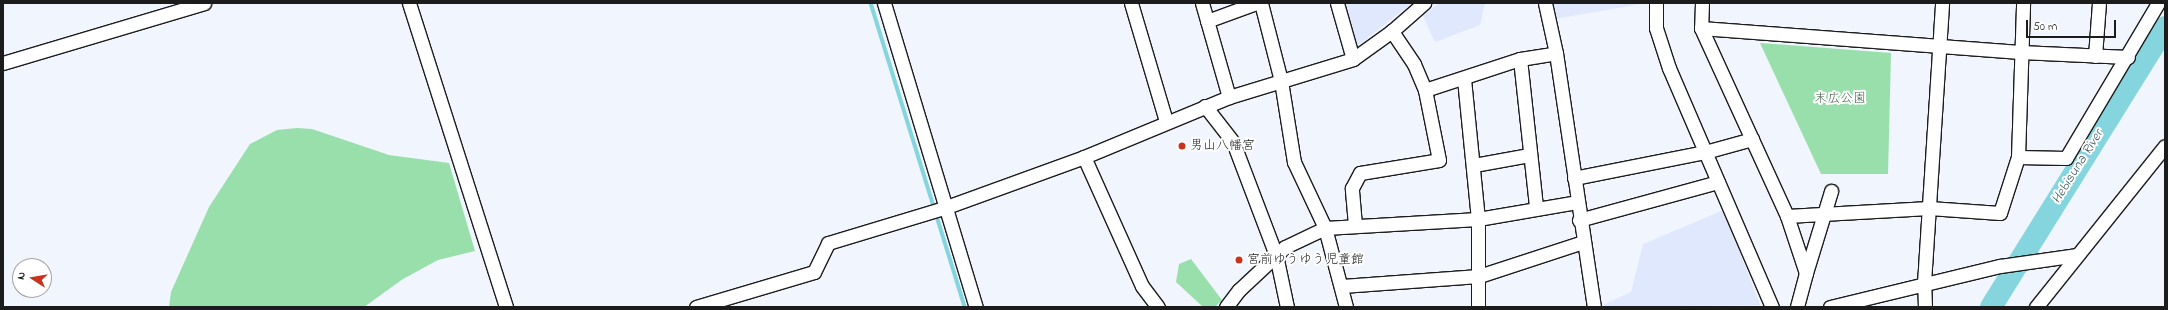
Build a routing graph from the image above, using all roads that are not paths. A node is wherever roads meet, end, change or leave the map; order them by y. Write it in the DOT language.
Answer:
graph roads {
  1 [pos="204,3"];
  2 [pos="409,3"];
  3 [pos="884,3"];
  4 [pos="1131,3"];
  5 [pos="1202,3"];
  6 [pos="1256,3"];
  7 [pos="1261,3"];
  8 [pos="1337,3"];
  9 [pos="1424,3"];
  10 [pos="1545,3"];
  11 [pos="1656,3"];
  12 [pos="1702,3"];
  13 [pos="1942,3"];
  14 [pos="2023,3"];
  15 [pos="2099,3"];
  16 [pos="2158,3"];
  17 [pos="1207,21"];
  18 [pos="1701,28"];
  19 [pos="1392,31"];
  20 [pos="1938,46"];
  21 [pos="2020,52"];
  22 [pos="1556,53"];
  23 [pos="2095,56"];
  24 [pos="2128,57"];
  25 [pos="1353,58"];
  26 [pos="1520,59"];
  27 [pos="3,63"];
  28 [pos="1464,79"];
  29 [pos="1281,81"];
  30 [pos="1425,90"];
  31 [pos="1229,97"];
  32 [pos="1205,106"];
  33 [pos="1166,121"];
  34 [pos="1752,139"];
  35 [pos="2165,146"];
  36 [pos="1705,152"];
  37 [pos="1529,155"];
  38 [pos="1084,157"];
  39 [pos="2018,157"];
  40 [pos="1474,165"];
  41 [pos="1574,178"];
  42 [pos="1718,182"];
  43 [pos="1831,191"];
  44 [pos="1577,202"];
  45 [pos="1536,207"];
  46 [pos="944,208"];
  47 [pos="1929,208"];
  48 [pos="1826,214"];
  49 [pos="1787,216"];
  50 [pos="1478,219"];
  51 [pos="1579,220"];
  52 [pos="1355,225"];
  53 [pos="1325,228"];
  54 [pos="1583,242"];
  55 [pos="1276,255"];
  56 [pos="2077,255"];
  57 [pos="1806,273"];
  58 [pos="1480,276"];
  59 [pos="1924,283"];
  60 [pos="1342,286"];
  61 [pos="506,307"];
  62 [pos="696,307"];
  63 [pos="976,307"];
  64 [pos="1158,307"];
  65 [pos="1226,307"];
  66 [pos="1287,307"];
  67 [pos="1346,307"];
  68 [pos="1478,307"];
  69 [pos="1594,307"];
  70 [pos="1772,307"];
  71 [pos="1797,307"];
  72 [pos="1830,307"];
  73 [pos="1925,307"];
  74 [pos="2036,307"];
  1 -- 27 [label="street"];
  2 -- 61 [label="street"];
  3 -- 46 [label="street"];
  4 -- 33 [label="street"];
  5 -- 17 [label="street"];
  6 -- 17 [label="street"];
  7 -- 29 [label="street"];
  8 -- 25 [label="street"];
  9 -- 19 [label="street"];
  10 -- 22 [label="street"];
  11 -- 36 [label="street"];
  12 -- 18 [label="street"];
  13 -- 20 [label="street"];
  14 -- 21 [label="street"];
  15 -- 23 [label="street"];
  16 -- 24 [label="street"];
  17 -- 31 [label="street"];
  18 -- 20 [label="street"];
  18 -- 34 [label="street"];
  19 -- 25 [label="street"];
  19 -- 30 [label="street"];
  20 -- 21 [label="street"];
  20 -- 47 [label="street"];
  21 -- 23 [label="street"];
  21 -- 39 [label="street"];
  22 -- 26 [label="street"];
  22 -- 41 [label="street"];
  23 -- 24 [label="street"];
  24 -- 39 [label="street"];
  25 -- 29 [label="street"];
  26 -- 28 [label="street"];
  26 -- 37 [label="street"];
  28 -- 30 [label="street"];
  28 -- 40 [label="street"];
  29 -- 31 [label="street"];
  29 -- 53 [label="street"];
  30 -- 52 [label="street"];
  31 -- 32 [label="street"];
  32 -- 33 [label="street"];
  32 -- 55 [label="street"];
  33 -- 38 [label="street"];
  34 -- 36 [label="street"];
  34 -- 49 [label="street"];
  35 -- 56 [label="street"];
  36 -- 41 [label="street"];
  36 -- 42 [label="street"];
  37 -- 40 [label="street"];
  37 -- 45 [label="street"];
  38 -- 46 [label="street"];
  38 -- 64 [label="street"];
  39 -- 47 [label="street"];
  40 -- 50 [label="street"];
  41 -- 44 [label="street"];
  42 -- 51 [label="street"];
  42 -- 70 [label="street"];
  43 -- 48 [label="street"];
  44 -- 45 [label="street"];
  44 -- 51 [label="street"];
  45 -- 50 [label="street"];
  46 -- 62 [label="street"];
  46 -- 63 [label="street"];
  47 -- 48 [label="street"];
  47 -- 59 [label="street"];
  48 -- 49 [label="street"];
  48 -- 57 [label="street"];
  49 -- 57 [label="street"];
  50 -- 52 [label="street"];
  50 -- 58 [label="street"];
  51 -- 54 [label="street"];
  52 -- 53 [label="street"];
  53 -- 55 [label="street"];
  53 -- 60 [label="street"];
  54 -- 58 [label="street"];
  54 -- 69 [label="street"];
  55 -- 65 [label="street"];
  55 -- 66 [label="street"];
  56 -- 59 [label="street"];
  56 -- 74 [label="street"];
  57 -- 71 [label="street"];
  58 -- 60 [label="street"];
  58 -- 68 [label="street"];
  59 -- 72 [label="street"];
  59 -- 73 [label="street"];
  60 -- 67 [label="street"];
}
